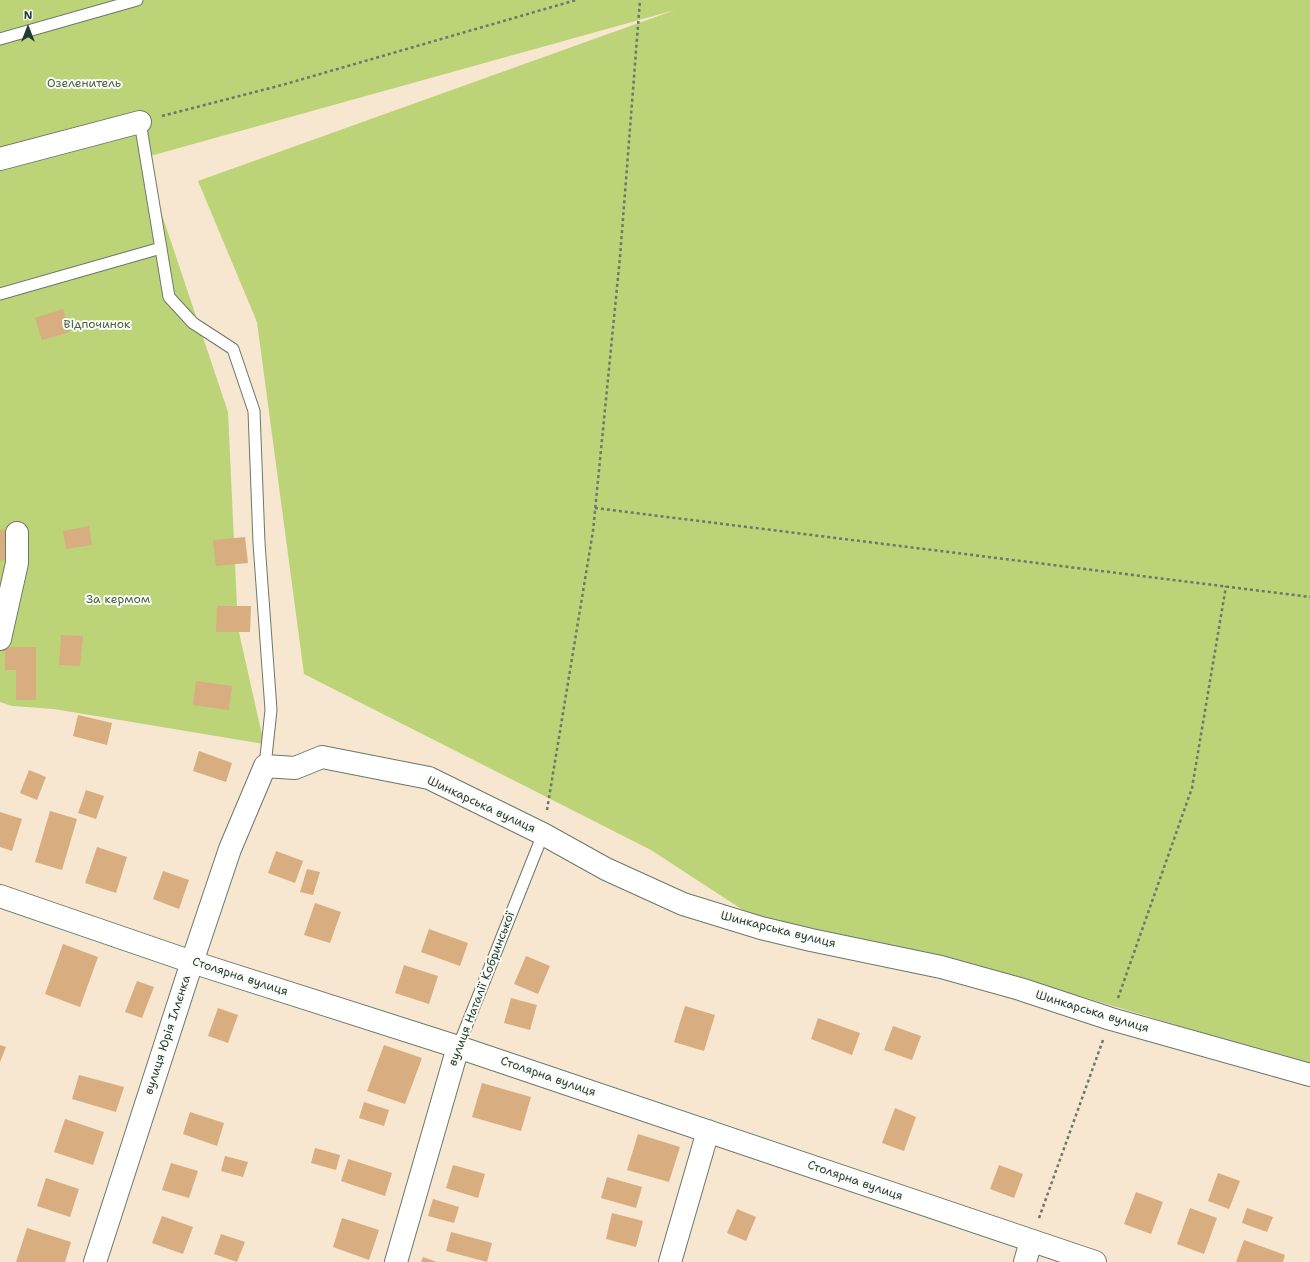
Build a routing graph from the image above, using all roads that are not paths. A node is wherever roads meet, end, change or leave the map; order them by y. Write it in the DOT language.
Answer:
graph roads {
  1 [pos="137,0"];
  2 [pos="0,39"];
  3 [pos="140,122"];
  4 [pos="0,159"];
  5 [pos="161,248"];
  6 [pos="0,294"];
  7 [pos="17,533"];
  8 [pos="0,639"];
  9 [pos="264,766"];
  10 [pos="543,834"];
  11 [pos="0,896"];
  12 [pos="192,962"];
  13 [pos="458,1046"];
  14 [pos="1310,1076"];
  15 [pos="708,1131"];
  16 [pos="1031,1241"];
  17 [pos="95,1262"];
  18 [pos="396,1262"];
  19 [pos="670,1262"];
  20 [pos="1025,1262"];
  21 [pos="1095,1262"];
  1 -- 2 [label="lane"];
  3 -- 4 [label="street"];
  3 -- 5 [label="lane"];
  5 -- 6 [label="lane"];
  5 -- 9 [label="lane"];
  7 -- 8 [label="street"];
  9 -- 10 [label="street, Шинкарська вулиця"];
  9 -- 12 [label="street, вулиця Юрія Іллєнка"];
  10 -- 13 [label="lane, вулиця Наталії Кобринської"];
  10 -- 14 [label="street, Шинкарська вулиця"];
  11 -- 12 [label="street, Столярна вулиця"];
  12 -- 13 [label="street, Столярна вулиця"];
  12 -- 17 [label="street, вулиця Юрія Іллєнка"];
  13 -- 15 [label="street, Столярна вулиця"];
  13 -- 18 [label="street, вулиця Наталії Кобринської"];
  15 -- 16 [label="street, Столярна вулиця"];
  15 -- 19 [label="street"];
  16 -- 20 [label="street"];
  16 -- 21 [label="street, Столярна вулиця"];
}
